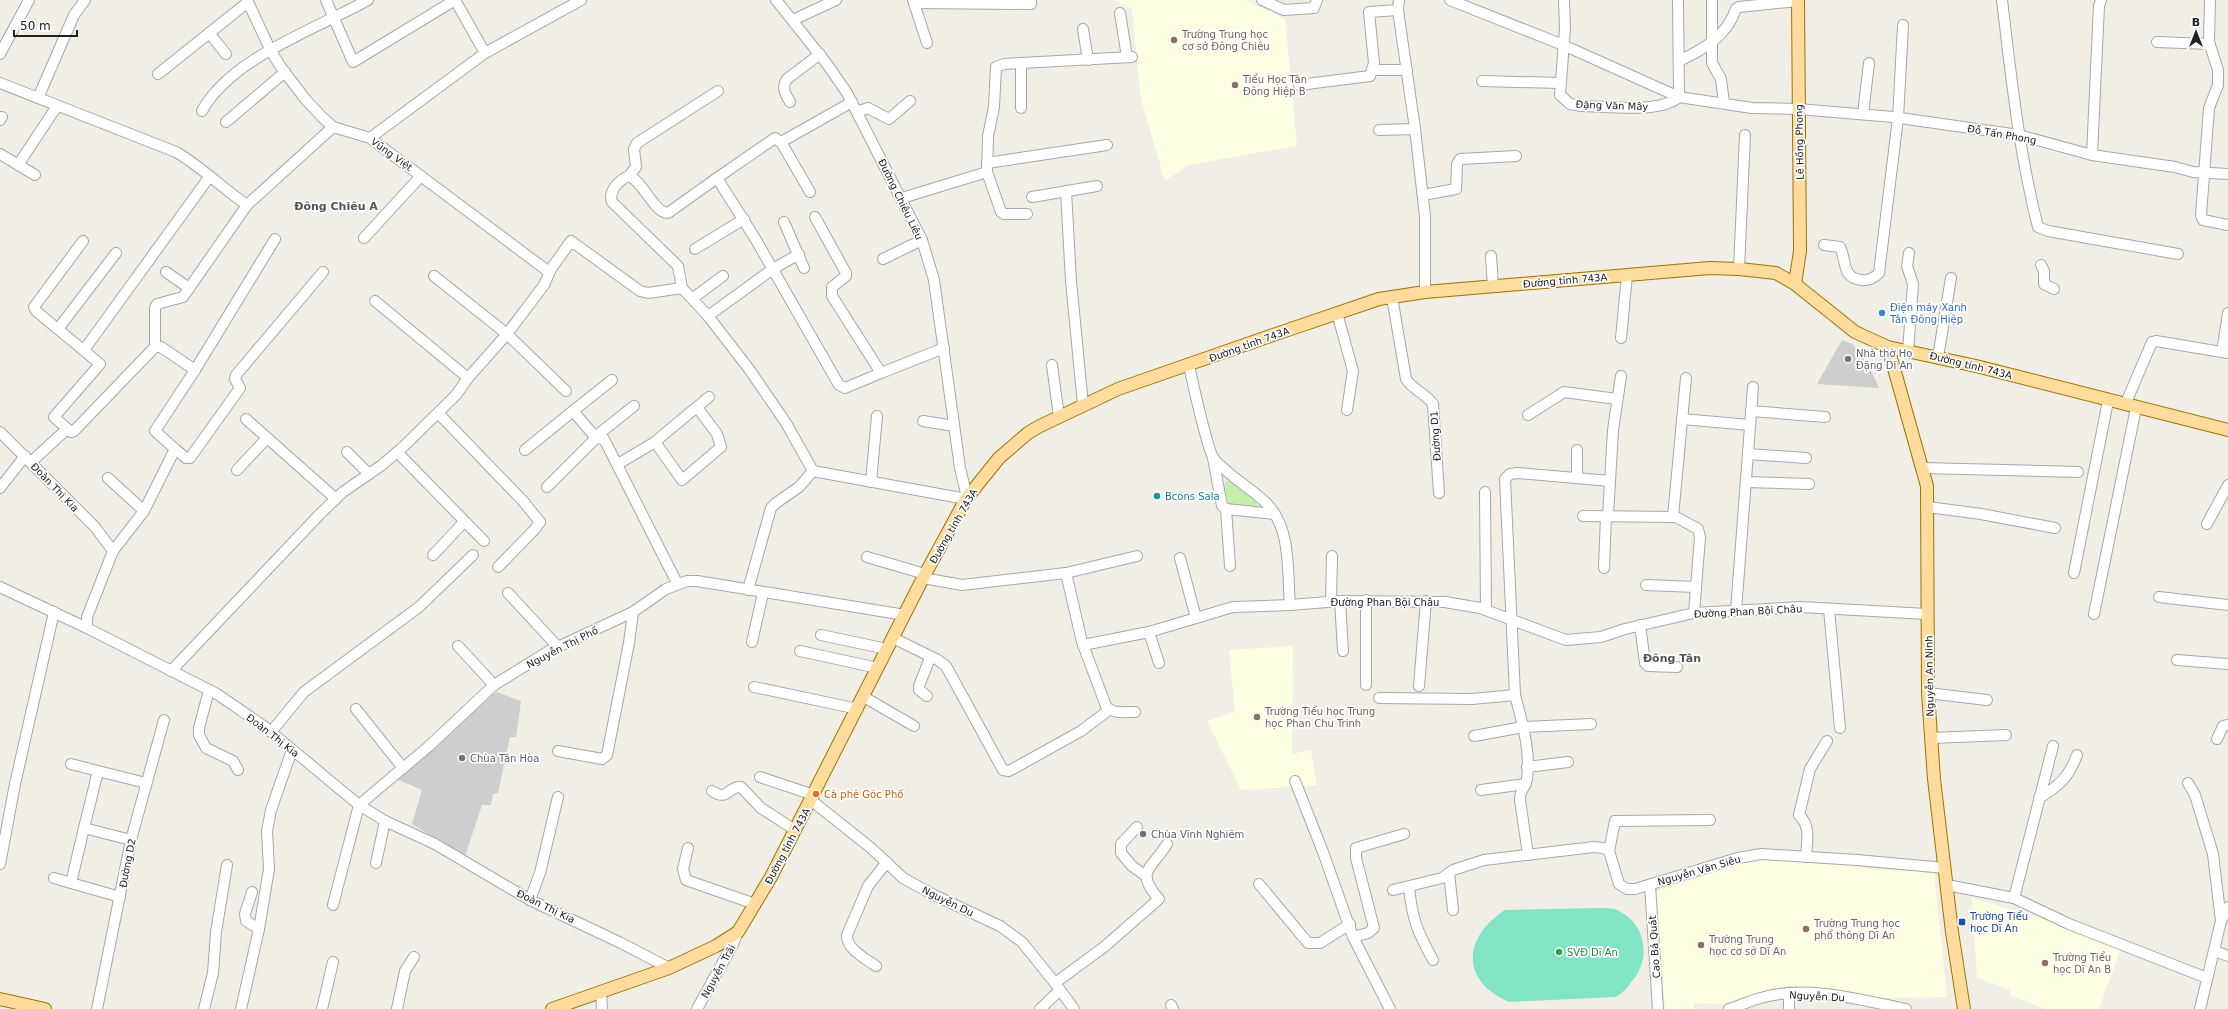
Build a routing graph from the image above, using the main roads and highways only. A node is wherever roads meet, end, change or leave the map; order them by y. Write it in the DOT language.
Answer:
graph roads {
  1 [pos="1798,1"];
  2 [pos="1795,284"];
  3 [pos="1888,347"];
  4 [pos="2228,430"];
  5 [pos="0,999"];
  6 [pos="45,1009"];
  7 [pos="552,1009"];
  8 [pos="1964,1009"];
  1 -- 2 [label="main road, Lê Hồng Phong"];
  2 -- 3 [label="main road, Đường tỉnh 743A"];
  2 -- 7 [label="main road, Đường tỉnh 743A"];
  3 -- 4 [label="main road, Đường tỉnh 743A"];
  3 -- 8 [label="main road, Nguyễn An Ninh"];
  5 -- 6 [label="main road"];
}
